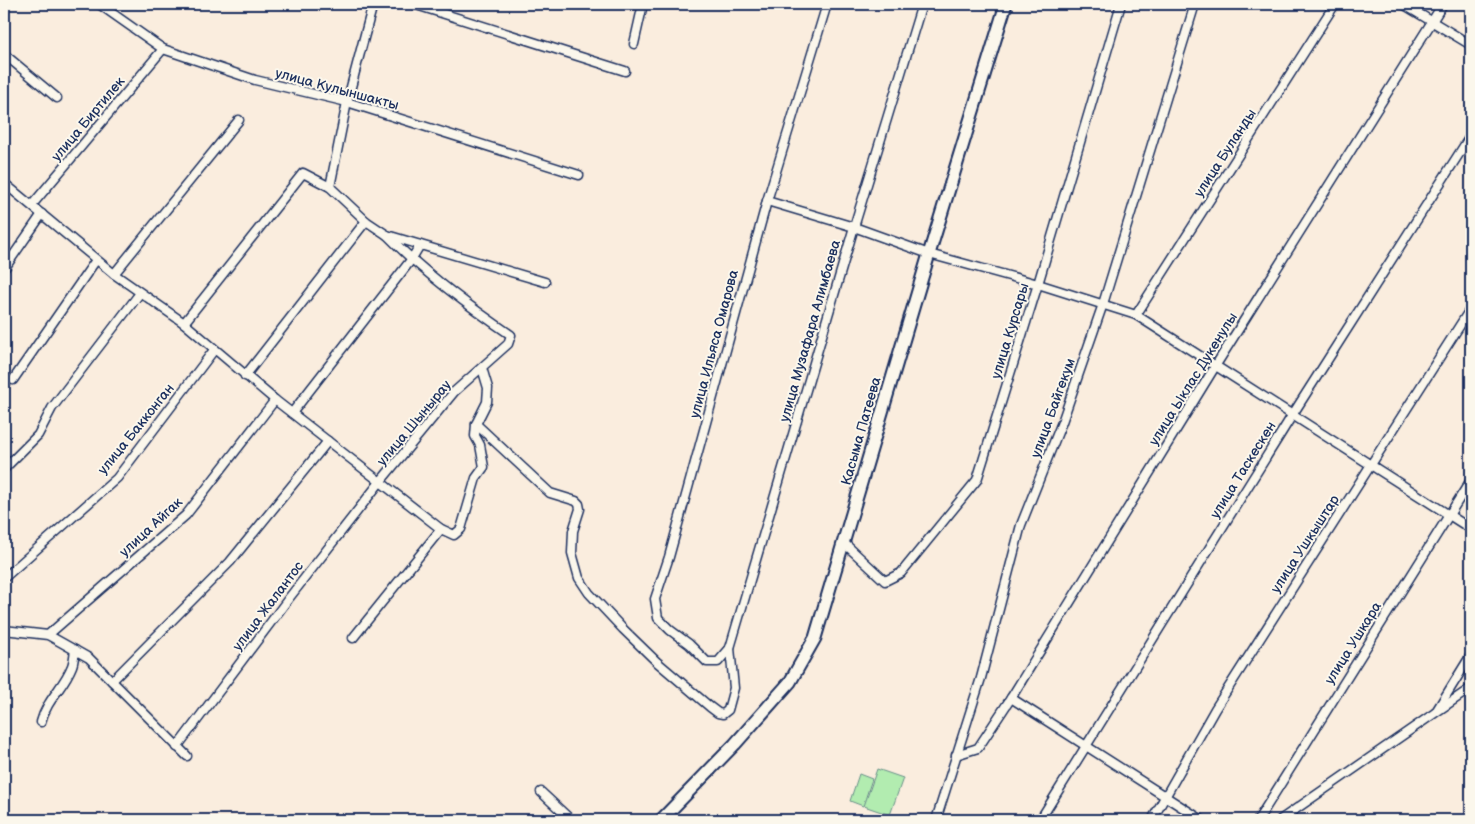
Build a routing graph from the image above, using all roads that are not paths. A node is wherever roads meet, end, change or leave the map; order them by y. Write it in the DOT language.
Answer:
graph roads {
  1 [pos="99,4"];
  2 [pos="373,4"];
  3 [pos="413,4"];
  4 [pos="642,4"];
  5 [pos="827,4"];
  6 [pos="922,4"];
  7 [pos="1006,4"];
  8 [pos="1121,4"];
  9 [pos="1195,4"];
  10 [pos="1335,4"];
  11 [pos="1403,4"];
  12 [pos="1444,4"];
  13 [pos="1432,22"];
  14 [pos="634,44"];
  15 [pos="1471,45"];
  16 [pos="162,49"];
  17 [pos="4,54"];
  18 [pos="625,71"];
  19 [pos="57,98"];
  20 [pos="347,102"];
  21 [pos="239,120"];
  22 [pos="1471,135"];
  23 [pos="579,175"];
  24 [pos="4,183"];
  25 [pos="330,187"];
  26 [pos="767,201"];
  27 [pos="32,205"];
  28 [pos="42,214"];
  29 [pos="366,221"];
  30 [pos="854,227"];
  31 [pos="386,235"];
  32 [pos="420,245"];
  33 [pos="929,254"];
  34 [pos="96,260"];
  35 [pos="411,260"];
  36 [pos="4,269"];
  37 [pos="114,274"];
  38 [pos="545,282"];
  39 [pos="1038,284"];
  40 [pos="140,292"];
  41 [pos="1103,304"];
  42 [pos="1471,308"];
  43 [pos="1136,315"];
  44 [pos="184,323"];
  45 [pos="214,350"];
  46 [pos="1216,365"];
  47 [pos="482,368"];
  48 [pos="245,376"];
  49 [pos="13,380"];
  50 [pos="275,400"];
  51 [pos="292,412"];
  52 [pos="1293,414"];
  53 [pos="476,424"];
  54 [pos="328,441"];
  55 [pos="1371,465"];
  56 [pos="4,469"];
  57 [pos="1471,480"];
  58 [pos="380,482"];
  59 [pos="1449,515"];
  60 [pos="441,529"];
  61 [pos="1471,529"];
  62 [pos="844,543"];
  63 [pos="4,578"];
  64 [pos="4,630"];
  65 [pos="48,635"];
  66 [pos="353,638"];
  67 [pos="730,648"];
  68 [pos="75,650"];
  69 [pos="1471,655"];
  70 [pos="718,662"];
  71 [pos="112,682"];
  72 [pos="1471,688"];
  73 [pos="1011,698"];
  74 [pos="1434,714"];
  75 [pos="41,722"];
  76 [pos="1086,746"];
  77 [pos="178,747"];
  78 [pos="956,755"];
  79 [pos="186,756"];
  80 [pos="541,792"];
  81 [pos="1166,798"];
  82 [pos="571,820"];
  83 [pos="661,820"];
  84 [pos="936,820"];
  85 [pos="1040,820"];
  86 [pos="1152,820"];
  87 [pos="1202,820"];
  88 [pos="1258,820"];
  89 [pos="1280,820"];
  1 -- 16 [label="street, улица Кулыншакты"];
  2 -- 20 [label="street"];
  3 -- 18 [label="street"];
  4 -- 14 [label="street"];
  5 -- 26 [label="street, улица Ильяса Омарова"];
  6 -- 30 [label="street, улица Музафара Алимбаева"];
  7 -- 33 [label="main road, Касыма Патеева"];
  8 -- 39 [label="street, улица Курсары"];
  9 -- 41 [label="street, улица Байгекум"];
  10 -- 43 [label="street, улица Буланды"];
  11 -- 13 [label="street"];
  12 -- 13 [label="street, улица Ыклас Дукенулы"];
  13 -- 15 [label="street"];
  13 -- 46 [label="street, улица Ыклас Дукенулы"];
  16 -- 20 [label="street, улица Кулыншакты"];
  16 -- 27 [label="street, улица Биртилек"];
  17 -- 19 [label="street"];
  20 -- 23 [label="street, улица Кулыншакты"];
  20 -- 25 [label="street"];
  21 -- 37 [label="street"];
  22 -- 52 [label="street, улица Таскескен"];
  24 -- 27 [label="street"];
  25 -- 29 [label="street"];
  25 -- 44 [label="street"];
  26 -- 30 [label="street"];
  26 -- 70 [label="street, улица Ильяса Омарова"];
  27 -- 28 [label="street"];
  28 -- 34 [label="street"];
  28 -- 36 [label="street"];
  29 -- 31 [label="street"];
  29 -- 48 [label="street"];
  30 -- 33 [label="street"];
  30 -- 67 [label="street, улица Музафара Алимбаева"];
  31 -- 32 [label="street"];
  31 -- 35 [label="street"];
  32 -- 35 [label="street"];
  32 -- 38 [label="street"];
  33 -- 39 [label="street"];
  33 -- 62 [label="main road, Касыма Патеева"];
  34 -- 37 [label="street"];
  34 -- 49 [label="street"];
  35 -- 47 [label="street, улица Шынырау"];
  35 -- 51 [label="street"];
  37 -- 40 [label="street"];
  39 -- 41 [label="street"];
  39 -- 62 [label="street, улица Курсары"];
  40 -- 44 [label="street"];
  40 -- 56 [label="street"];
  41 -- 43 [label="street"];
  41 -- 78 [label="street, улица Байгекум"];
  42 -- 55 [label="street, улица Ушкыштар"];
  43 -- 46 [label="street"];
  44 -- 45 [label="street"];
  45 -- 48 [label="street"];
  45 -- 63 [label="street, улица Бакконган"];
  46 -- 52 [label="street"];
  46 -- 73 [label="street, улица Ыклас Дукенулы"];
  47 -- 53 [label="street"];
  47 -- 58 [label="street, улица Шынырау"];
  48 -- 50 [label="street"];
  50 -- 51 [label="street"];
  50 -- 65 [label="street, улица Айгак"];
  51 -- 54 [label="street"];
  52 -- 55 [label="street"];
  52 -- 76 [label="street, улица Таскескен"];
  53 -- 60 [label="street"];
  53 -- 67 [label="street"];
  54 -- 58 [label="street"];
  54 -- 71 [label="street"];
  55 -- 59 [label="street"];
  55 -- 81 [label="street, улица Ушкыштар"];
  57 -- 59 [label="street, улица Ушкара"];
  58 -- 60 [label="street"];
  58 -- 77 [label="street, улица Жалантос"];
  59 -- 61 [label="street"];
  59 -- 88 [label="street, улица Ушкара"];
  60 -- 66 [label="street"];
  62 -- 83 [label="main road, Касыма Патеева"];
  64 -- 65 [label="street"];
  65 -- 68 [label="street"];
  67 -- 70 [label="street, улица Музафара Алимбаева"];
  68 -- 71 [label="street"];
  68 -- 75 [label="street"];
  69 -- 74 [label="street"];
  71 -- 77 [label="street"];
  72 -- 74 [label="street"];
  73 -- 76 [label="street"];
  73 -- 78 [label="street, улица Ыклас Дукенулы"];
  74 -- 89 [label="street"];
  76 -- 81 [label="street"];
  76 -- 85 [label="street, улица Таскескен"];
  77 -- 79 [label="street"];
  78 -- 84 [label="street, улица Байгекум"];
  80 -- 82 [label="street"];
  81 -- 86 [label="street, улица Ушкыштар"];
  81 -- 87 [label="street"];
}
